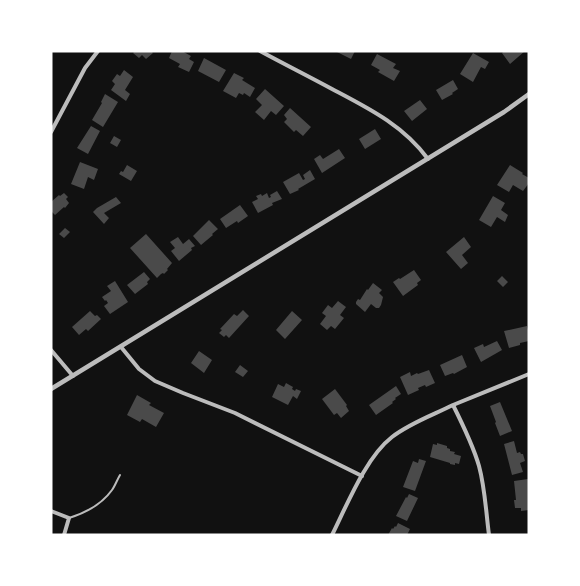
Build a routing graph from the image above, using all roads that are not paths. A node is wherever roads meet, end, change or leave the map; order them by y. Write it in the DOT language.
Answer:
graph roads {
  1 [pos="98,51"];
  2 [pos="260,51"];
  3 [pos="529,94"];
  4 [pos="51,132"];
  5 [pos="428,159"];
  6 [pos="121,347"];
  7 [pos="51,350"];
  8 [pos="529,374"];
  9 [pos="74,376"];
  10 [pos="51,389"];
  11 [pos="453,405"];
  12 [pos="120,475"];
  13 [pos="362,476"];
  14 [pos="51,511"];
  15 [pos="69,518"];
  16 [pos="64,535"];
  17 [pos="332,535"];
  18 [pos="489,535"];
  1 -- 4 [label="street"];
  2 -- 5 [label="street"];
  3 -- 5 [label="street"];
  5 -- 6 [label="street"];
  6 -- 9 [label="street"];
  6 -- 13 [label="street"];
  7 -- 9 [label="street"];
  8 -- 11 [label="street"];
  9 -- 10 [label="street"];
  11 -- 13 [label="street"];
  11 -- 18 [label="street"];
  12 -- 15 [label="lane"];
  13 -- 17 [label="street"];
  14 -- 15 [label="street"];
  15 -- 16 [label="street"];
}
